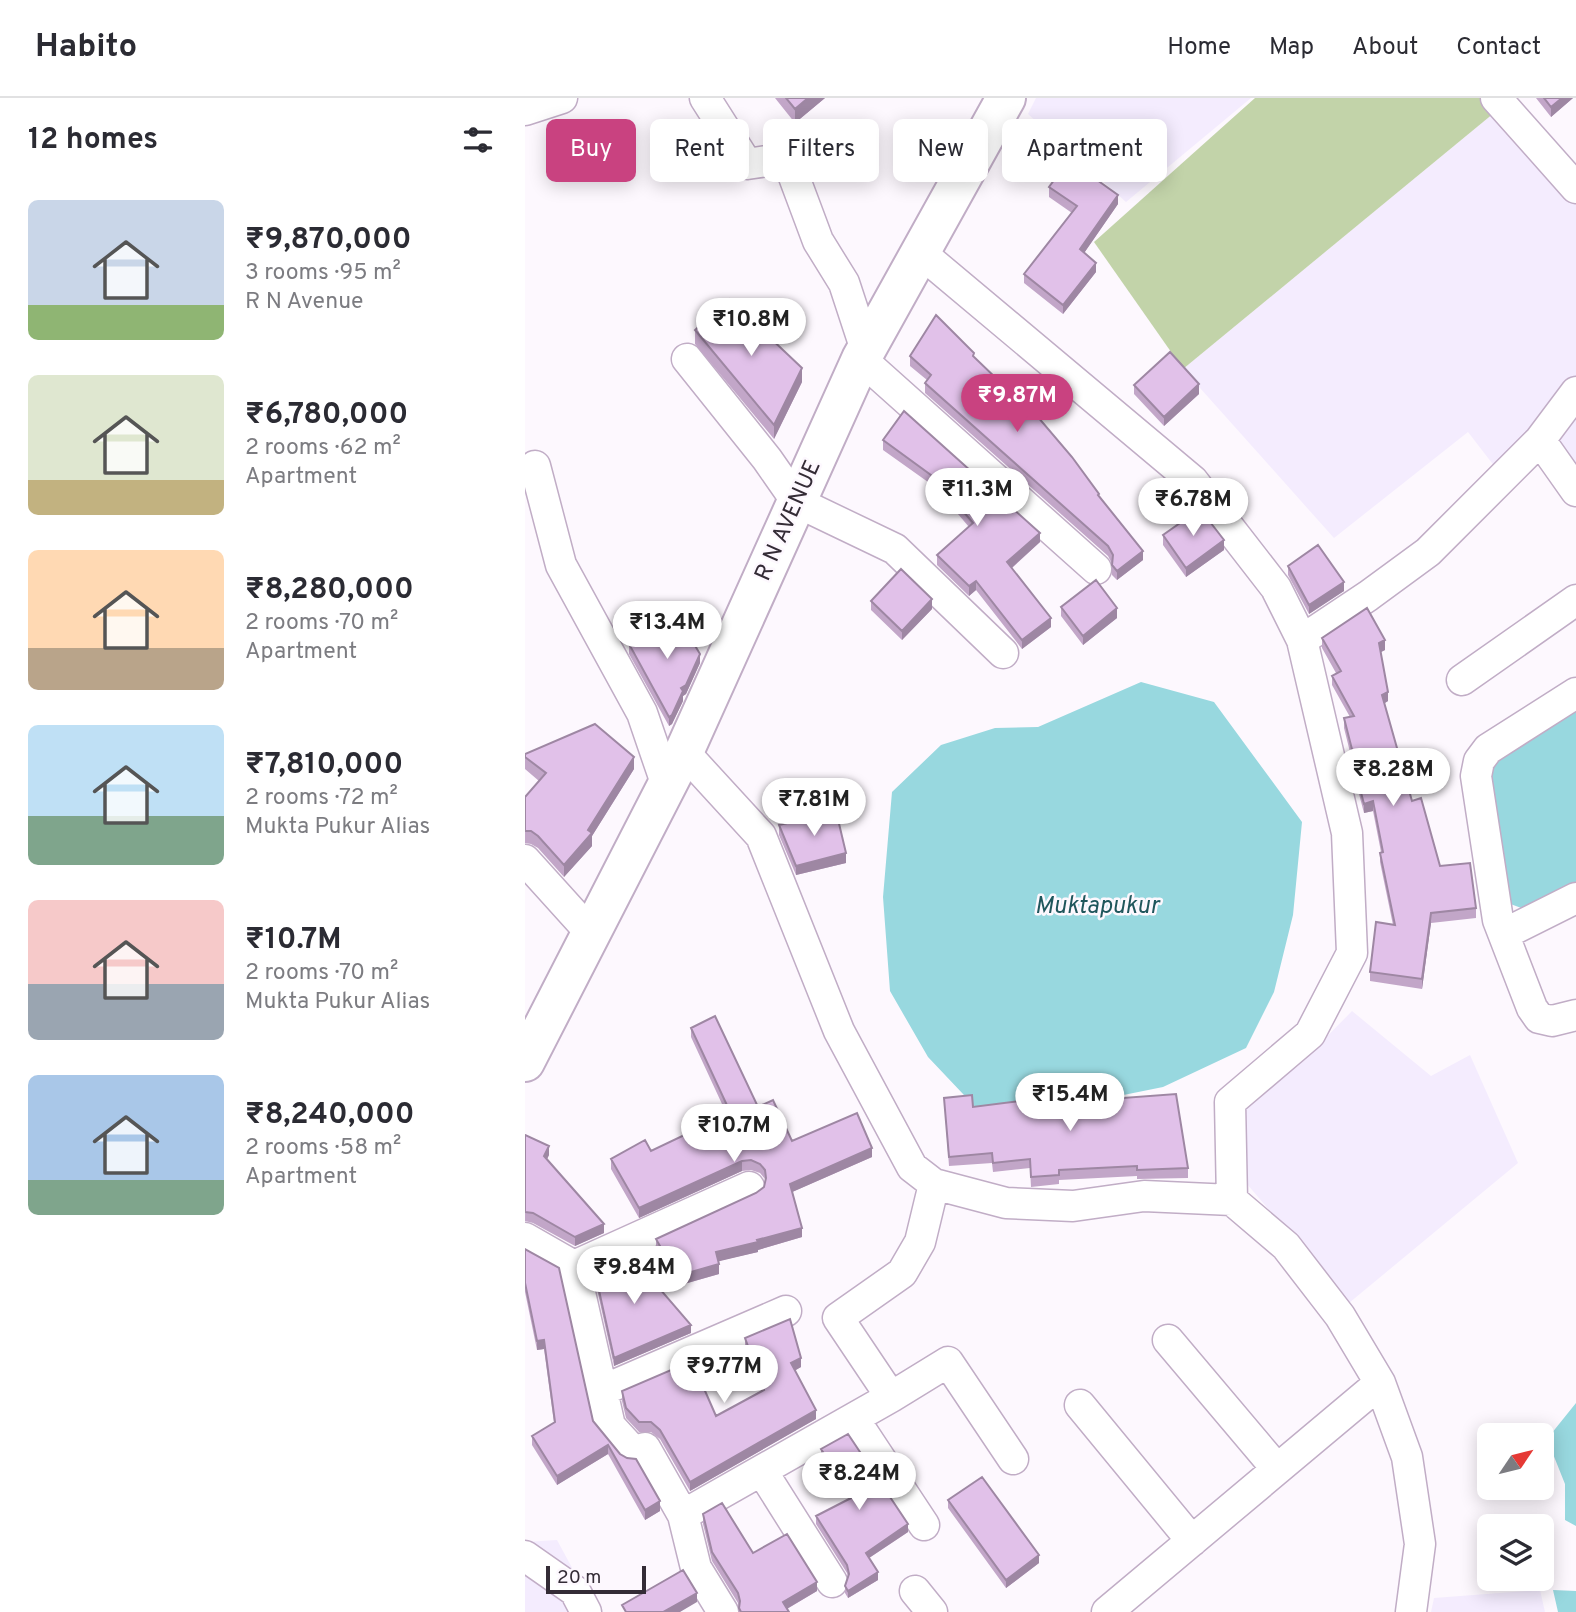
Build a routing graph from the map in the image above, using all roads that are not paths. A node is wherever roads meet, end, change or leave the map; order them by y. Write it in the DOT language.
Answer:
graph roads {
  1 [pos="562,98"];
  2 [pos="705,98"];
  3 [pos="1006,98"];
  4 [pos="1496,98"];
  5 [pos="525,110"];
  6 [pos="1576,188"];
  7 [pos="921,253"];
  8 [pos="864,355"];
  9 [pos="687,359"];
  10 [pos="1576,393"];
  11 [pos="1540,440"];
  12 [pos="534,466"];
  13 [pos="1576,491"];
  14 [pos="797,502"];
  15 [pos="1096,569"];
  16 [pos="1576,600"];
  17 [pos="1302,640"];
  18 [pos="1003,653"];
  19 [pos="1462,680"];
  20 [pos="1576,693"];
  21 [pos="684,752"];
  22 [pos="667,786"];
  23 [pos="525,860"];
  24 [pos="1576,898"];
  25 [pos="591,933"];
  26 [pos="1504,934"];
  27 [pos="1576,1015"];
  28 [pos="525,1062"];
  29 [pos="934,1184"];
  30 [pos="750,1187"];
  31 [pos="1232,1200"];
  32 [pos="525,1238"];
  33 [pos="574,1266"];
  34 [pos="786,1311"];
  35 [pos="1168,1340"];
  36 [pos="1380,1383"];
  37 [pos="601,1391"];
  38 [pos="891,1397"];
  39 [pos="1080,1405"];
  40 [pos="854,1419"];
  41 [pos="1013,1459"];
  42 [pos="1277,1469"];
  43 [pos="762,1471"];
  44 [pos="683,1515"];
  45 [pos="924,1525"];
  46 [pos="1192,1541"];
  47 [pos="525,1556"];
  48 [pos="832,1582"];
  49 [pos="586,1612"];
  50 [pos="723,1612"];
  51 [pos="1107,1612"];
  52 [pos="1411,1612"];
  1 -- 5 [label="street"];
  2 -- 8 [label="street"];
  3 -- 7 [label="main road, R N AVENUE"];
  4 -- 6 [label="street"];
  7 -- 8 [label="main road, R N AVENUE"];
  7 -- 17 [label="street"];
  8 -- 14 [label="main road, R N AVENUE"];
  8 -- 15 [label="street"];
  9 -- 14 [label="street"];
  10 -- 11 [label="street"];
  11 -- 13 [label="street"];
  11 -- 17 [label="street"];
  12 -- 22 [label="street"];
  14 -- 18 [label="street"];
  14 -- 21 [label="main road, R N AVENUE"];
  16 -- 19 [label="street"];
  17 -- 31 [label="street"];
  20 -- 26 [label="street"];
  21 -- 22 [label="main road, R N AVENUE"];
  21 -- 29 [label="street"];
  22 -- 25 [label="main road, R N AVENUE"];
  23 -- 25 [label="street"];
  24 -- 26 [label="street"];
  25 -- 28 [label="main road, R N AVENUE"];
  26 -- 27 [label="street"];
  29 -- 31 [label="street"];
  29 -- 38 [label="street"];
  30 -- 33 [label="street"];
  31 -- 36 [label="street"];
  32 -- 33 [label="street"];
  33 -- 37 [label="street"];
  34 -- 37 [label="street"];
  35 -- 42 [label="street"];
  36 -- 42 [label="street"];
  36 -- 52 [label="street"];
  37 -- 44 [label="street"];
  38 -- 40 [label="street"];
  38 -- 41 [label="street"];
  39 -- 46 [label="street"];
  40 -- 43 [label="street"];
  40 -- 45 [label="street"];
  42 -- 46 [label="street"];
  43 -- 44 [label="street"];
  43 -- 48 [label="street"];
  44 -- 50 [label="street"];
  46 -- 51 [label="street"];
  47 -- 49 [label="street"];
}
